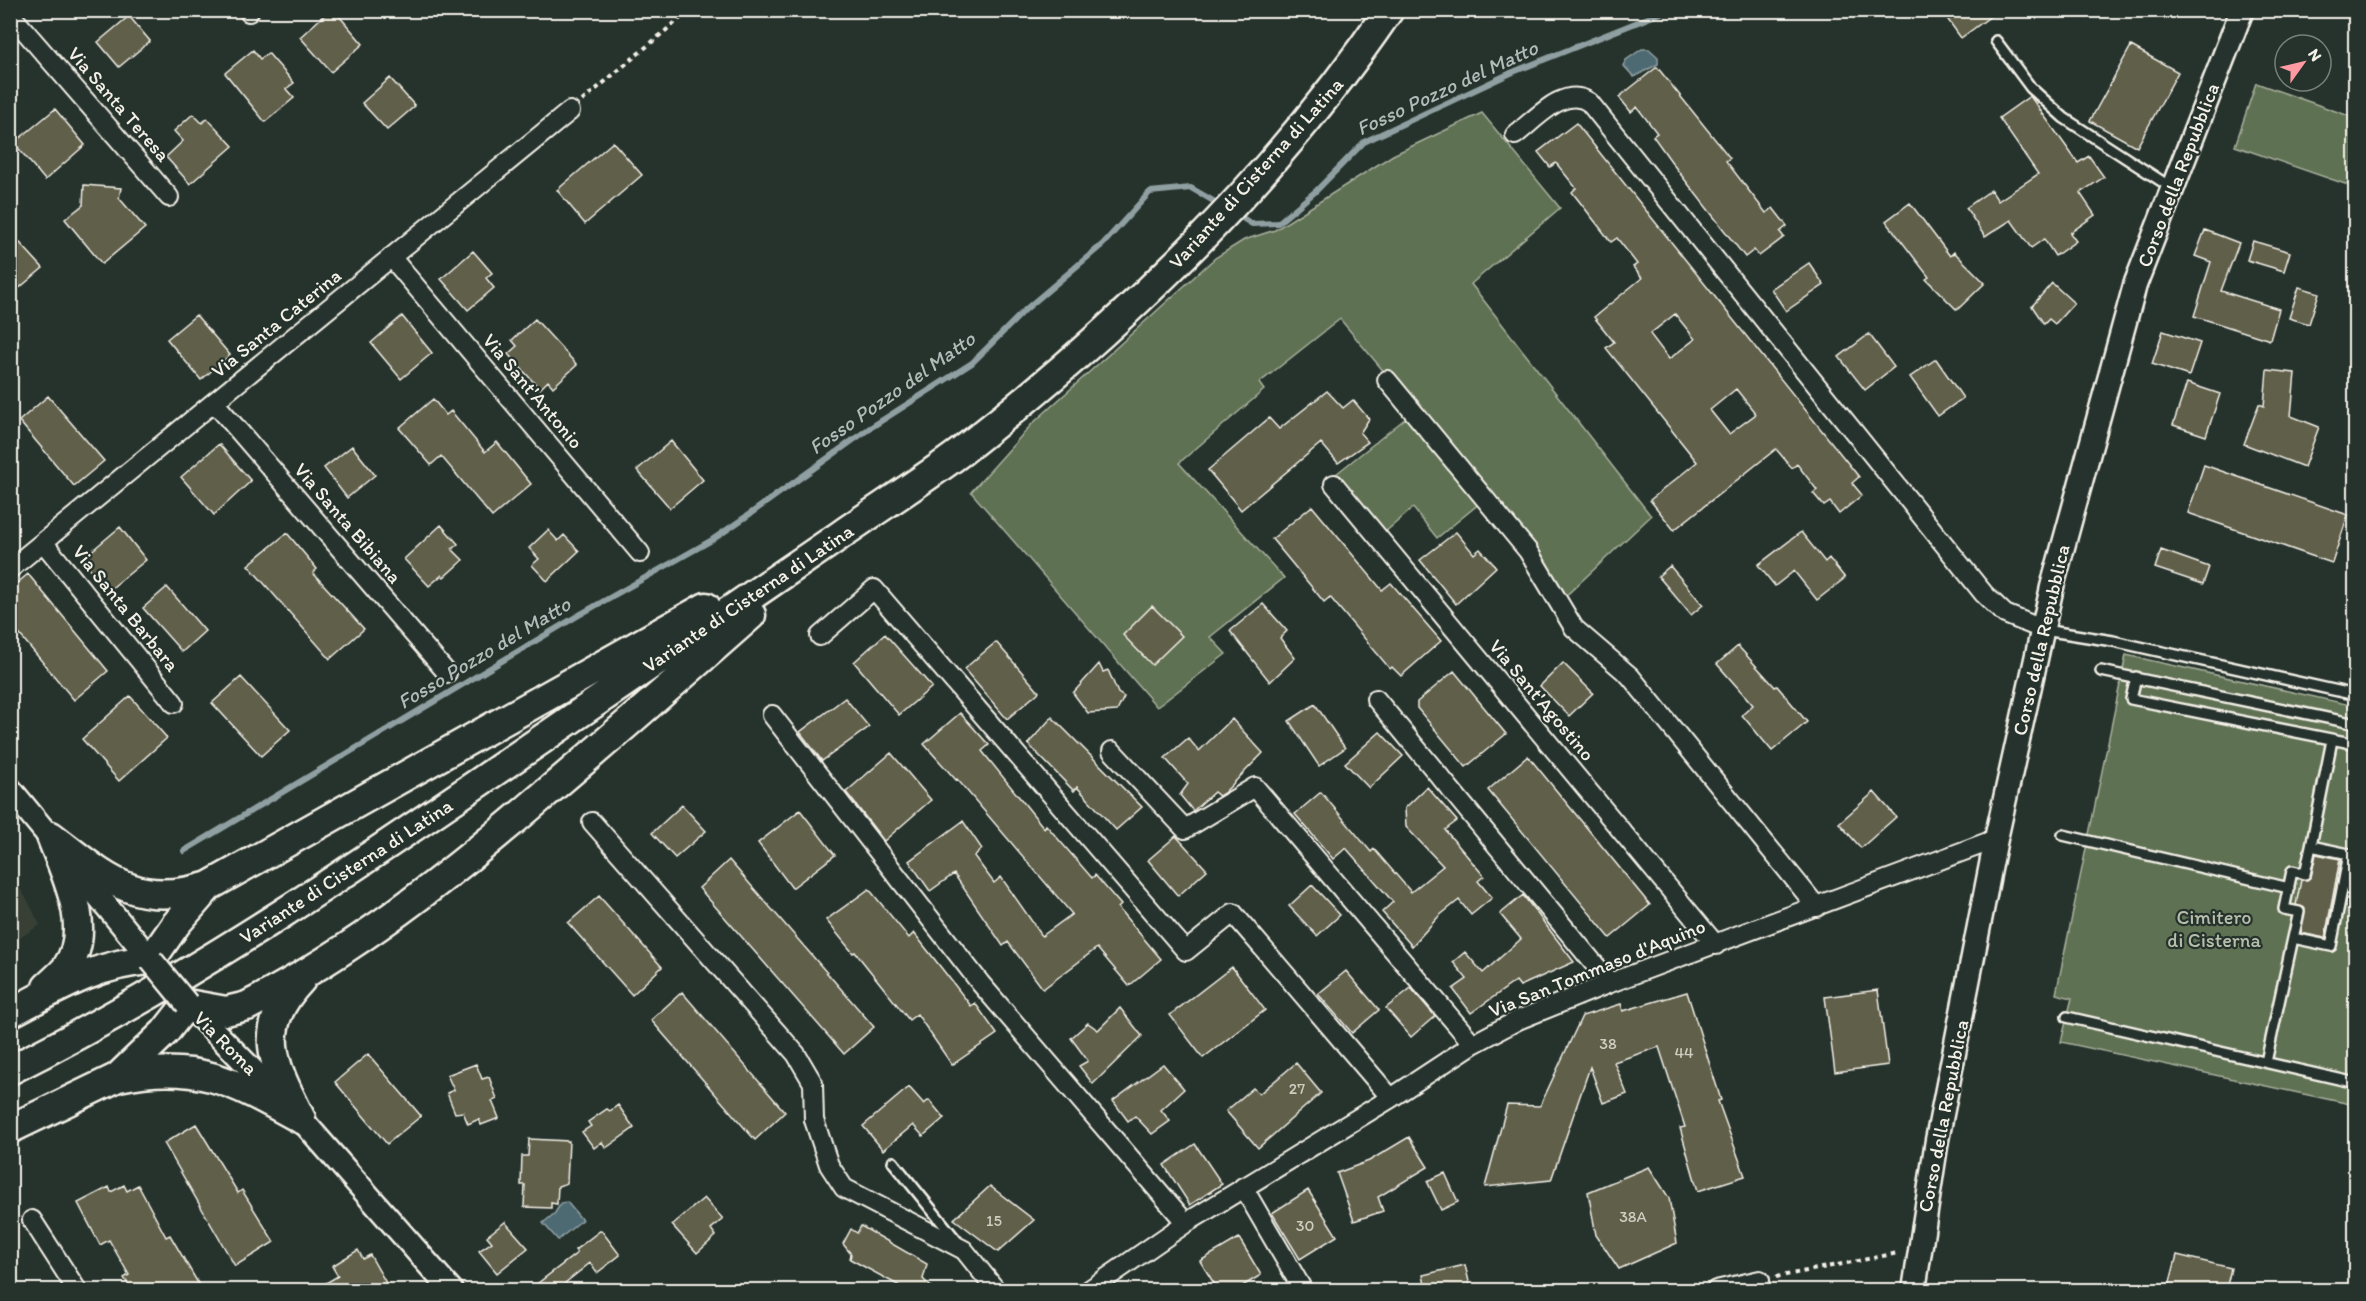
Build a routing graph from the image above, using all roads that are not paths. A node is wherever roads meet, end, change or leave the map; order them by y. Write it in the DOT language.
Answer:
graph roads {
  1 [pos="1389,10"];
  2 [pos="2242,10"];
  3 [pos="10,14"];
  4 [pos="1996,41"];
  5 [pos="570,111"];
  6 [pos="1515,135"];
  7 [pos="2172,188"];
  8 [pos="169,197"];
  9 [pos="391,257"];
  10 [pos="1387,380"];
  11 [pos="214,402"];
  12 [pos="1334,484"];
  13 [pos="847,530"];
  14 [pos="43,542"];
  15 [pos="640,553"];
  16 [pos="10,569"];
  17 [pos="2042,629"];
  18 [pos="820,636"];
  19 [pos="2101,671"];
  20 [pos="447,673"];
  21 [pos="2136,677"];
  22 [pos="2355,695"];
  23 [pos="1376,699"];
  24 [pos="174,703"];
  25 [pos="772,715"];
  26 [pos="2355,724"];
  27 [pos="2332,740"];
  28 [pos="2355,744"];
  29 [pos="1112,750"];
  30 [pos="10,789"];
  31 [pos="592,822"];
  32 [pos="51,836"];
  33 [pos="2063,836"];
  34 [pos="1996,839"];
  35 [pos="2311,846"];
  36 [pos="209,886"];
  37 [pos="2289,888"];
  38 [pos="1817,907"];
  39 [pos="2293,938"];
  40 [pos="1716,945"];
  41 [pos="151,960"];
  42 [pos="314,966"];
  43 [pos="1610,983"];
  44 [pos="187,1004"];
  45 [pos="21,1008"];
  46 [pos="2067,1017"];
  47 [pos="1473,1044"];
  48 [pos="2266,1062"];
  49 [pos="10,1070"];
  50 [pos="118,1077"];
  51 [pos="2355,1083"];
  52 [pos="1391,1098"];
  53 [pos="301,1119"];
  54 [pos="10,1129"];
  55 [pos="893,1162"];
  56 [pos="1243,1188"];
  57 [pos="32,1220"];
  58 [pos="1186,1222"];
  59 [pos="964,1250"];
  60 [pos="1760,1280"];
  61 [pos="77,1290"];
  62 [pos="451,1290"];
  63 [pos="996,1290"];
  64 [pos="1089,1290"];
  65 [pos="1303,1290"];
  66 [pos="1716,1290"];
  67 [pos="1914,1290"];
  1 -- 13 [label="main road, Variante di Cisterna di Latina"];
  2 -- 7 [label="street, Corso della Repubblica"];
  3 -- 8 [label="street, Via Santa Teresa"];
  4 -- 7 [label="lane"];
  5 -- 9 [label="street, Via Santa Caterina"];
  6 -- 17 [label="street"];
  7 -- 17 [label="street, Corso della Repubblica"];
  9 -- 11 [label="street, Via Santa Caterina"];
  9 -- 15 [label="street, Via Sant'Antonio"];
  10 -- 38 [label="street"];
  11 -- 14 [label="street, Via Santa Caterina"];
  11 -- 20 [label="street, Via Santa Bibiana"];
  12 -- 40 [label="street, Via Sant'Agostino"];
  13 -- 36 [label="main road"];
  13 -- 42 [label="main road"];
  13 -- 49 [label="main road, Variante di Cisterna di Latina"];
  14 -- 16 [label="street, Via Santa Caterina"];
  14 -- 24 [label="street, Via Santa Barbara"];
  17 -- 22 [label="lane"];
  17 -- 34 [label="street, Corso della Repubblica"];
  18 -- 52 [label="street"];
  19 -- 21 [label="lane"];
  21 -- 26 [label="lane"];
  21 -- 27 [label="lane"];
  23 -- 43 [label="street"];
  25 -- 58 [label="street"];
  27 -- 28 [label="lane"];
  27 -- 35 [label="lane"];
  29 -- 47 [label="street"];
  30 -- 32 [label="street, Via Roma"];
  31 -- 59 [label="street"];
  32 -- 36 [label="main road"];
  32 -- 41 [label="street, Via Roma"];
  32 -- 45 [label="main road"];
  33 -- 37 [label="lane"];
  34 -- 38 [label="street, Via San Tommaso d'Aquino"];
  34 -- 67 [label="street, Corso della Repubblica"];
  35 -- 37 [label="lane"];
  35 -- 39 [label="lane"];
  36 -- 41 [label="main road"];
  37 -- 39 [label="lane"];
  38 -- 40 [label="street, Via San Tommaso d'Aquino"];
  39 -- 48 [label="lane"];
  40 -- 43 [label="street, Via San Tommaso d'Aquino"];
  41 -- 44 [label="street, Via Roma, bridge"];
  41 -- 45 [label="main road"];
  42 -- 44 [label="main road"];
  42 -- 53 [label="main road"];
  43 -- 47 [label="street, Via San Tommaso d'Aquino"];
  44 -- 50 [label="main road"];
  44 -- 53 [label="street, Via Roma"];
  46 -- 48 [label="lane"];
  47 -- 52 [label="street, Via San Tommaso d'Aquino"];
  48 -- 51 [label="lane"];
  50 -- 53 [label="main road"];
  50 -- 54 [label="main road"];
  52 -- 56 [label="street, Via San Tommaso d'Aquino"];
  53 -- 62 [label="street, Via Roma"];
  55 -- 59 [label="lane"];
  56 -- 58 [label="street, Via San Tommaso d'Aquino"];
  56 -- 65 [label="street"];
  57 -- 61 [label="street"];
  58 -- 64 [label="street, Via San Tommaso d'Aquino"];
  59 -- 63 [label="street"];
  60 -- 66 [label="street"];
}
